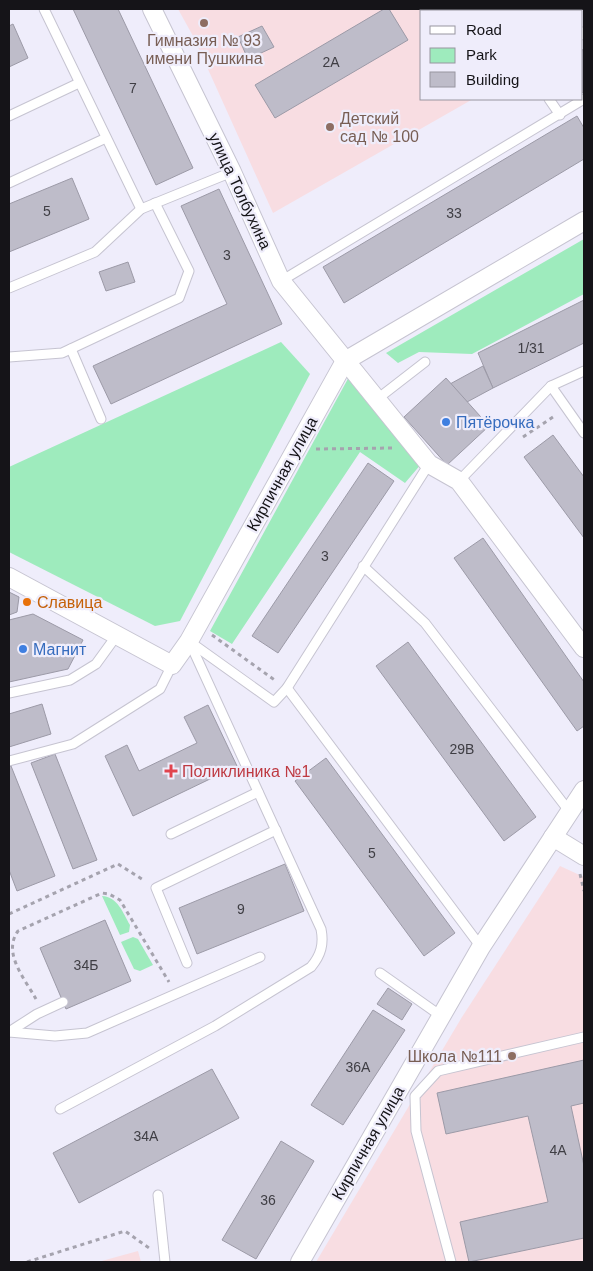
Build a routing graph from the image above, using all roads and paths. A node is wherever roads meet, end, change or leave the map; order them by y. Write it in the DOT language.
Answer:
graph roads {
  1 [pos="44,9"];
  2 [pos="152,9"];
  3 [pos="80,83"];
  4 [pos="550,100"];
  5 [pos="582,100"];
  6 [pos="560,115"];
  7 [pos="9,116"];
  8 [pos="106,138"];
  9 [pos="232,172"];
  10 [pos="9,183"];
  11 [pos="155,203"];
  12 [pos="141,209"];
  13 [pos="584,221"];
  14 [pos="281,281"];
  15 [pos="9,288"];
  16 [pos="71,349"];
  17 [pos="9,357"];
  18 [pos="345,361"];
  19 [pos="425,362"];
  20 [pos="584,370"];
  21 [pos="551,386"];
  22 [pos="376,400"];
  23 [pos="101,419"];
  24 [pos="584,433"];
  25 [pos="416,448"];
  26 [pos="296,450"];
  27 [pos="429,464"];
  28 [pos="459,481"];
  29 [pos="363,566"];
  30 [pos="9,577"];
  31 [pos="198,624"];
  32 [pos="117,635"];
  33 [pos="189,641"];
  34 [pos="584,648"];
  35 [pos="172,665"];
  36 [pos="287,688"];
  37 [pos="9,693"];
  38 [pos="9,761"];
  39 [pos="584,790"];
  40 [pos="258,792"];
  41 [pos="569,811"];
  42 [pos="276,830"];
  43 [pos="171,834"];
  44 [pos="553,837"];
  45 [pos="584,856"];
  46 [pos="156,888"];
  47 [pos="9,914"];
  48 [pos="481,946"];
  49 [pos="260,957"];
  50 [pos="187,963"];
  51 [pos="380,973"];
  52 [pos="177,994"];
  53 [pos="63,1002"];
  54 [pos="42,1011"];
  55 [pos="441,1016"];
  56 [pos="9,1032"];
  57 [pos="584,1037"];
  58 [pos="60,1109"];
  59 [pos="158,1195"];
  60 [pos="165,1261"];
  61 [pos="27,1262"];
  62 [pos="300,1262"];
  63 [pos="451,1262"];
  1 -- 3 [label="lane"];
  2 -- 9 [label="street, улица Толбухина"];
  3 -- 7 [label="lane"];
  3 -- 8 [label="lane"];
  4 -- 6 [label="lane"];
  5 -- 6 [label="lane"];
  6 -- 14 [label="lane"];
  8 -- 10 [label="lane"];
  8 -- 12 [label="lane"];
  9 -- 11 [label="lane"];
  9 -- 14 [label="street, улица Толбухина"];
  11 -- 12 [label="lane"];
  11 -- 16 [label="lane"];
  12 -- 15 [label="lane"];
  13 -- 18 [label="street"];
  14 -- 18 [label="street, улица Толбухина"];
  16 -- 17 [label="lane"];
  16 -- 23 [label="lane"];
  18 -- 22 [label="street, улица Толбухина"];
  18 -- 26 [label="street, Кирпичная улица"];
  19 -- 22 [label="lane"];
  20 -- 21 [label="lane"];
  21 -- 24 [label="lane"];
  21 -- 28 [label="lane"];
  22 -- 25 [label="street, улица Толбухина"];
  25 -- 26 [label="path"];
  25 -- 27 [label="street, улица Толбухина"];
  26 -- 31 [label="street, Кирпичная улица"];
  27 -- 28 [label="street"];
  27 -- 29 [label="lane"];
  28 -- 34 [label="street"];
  29 -- 36 [label="lane"];
  29 -- 41 [label="lane"];
  30 -- 32 [label="street"];
  31 -- 33 [label="street, Кирпичная улица"];
  31 -- 36 [label="path"];
  32 -- 35 [label="street"];
  32 -- 37 [label="lane"];
  33 -- 35 [label="street, Кирпичная улица"];
  33 -- 36 [label="lane"];
  33 -- 40 [label="lane"];
  35 -- 38 [label="lane"];
  36 -- 48 [label="lane"];
  39 -- 41 [label="street, Кирпичная улица"];
  40 -- 42 [label="lane"];
  40 -- 43 [label="lane"];
  41 -- 44 [label="street, Кирпичная улица"];
  42 -- 46 [label="lane"];
  42 -- 58 [label="lane"];
  44 -- 45 [label="street"];
  44 -- 48 [label="street, Кирпичная улица"];
  46 -- 47 [label="path"];
  46 -- 50 [label="lane"];
  48 -- 55 [label="street, Кирпичная улица"];
  49 -- 52 [label="lane"];
  51 -- 55 [label="lane"];
  52 -- 54 [label="path"];
  52 -- 56 [label="lane"];
  53 -- 54 [label="lane"];
  54 -- 56 [label="lane"];
  55 -- 62 [label="street, Кирпичная улица"];
  57 -- 63 [label="lane"];
  59 -- 60 [label="lane"];
  60 -- 61 [label="path"];
}
